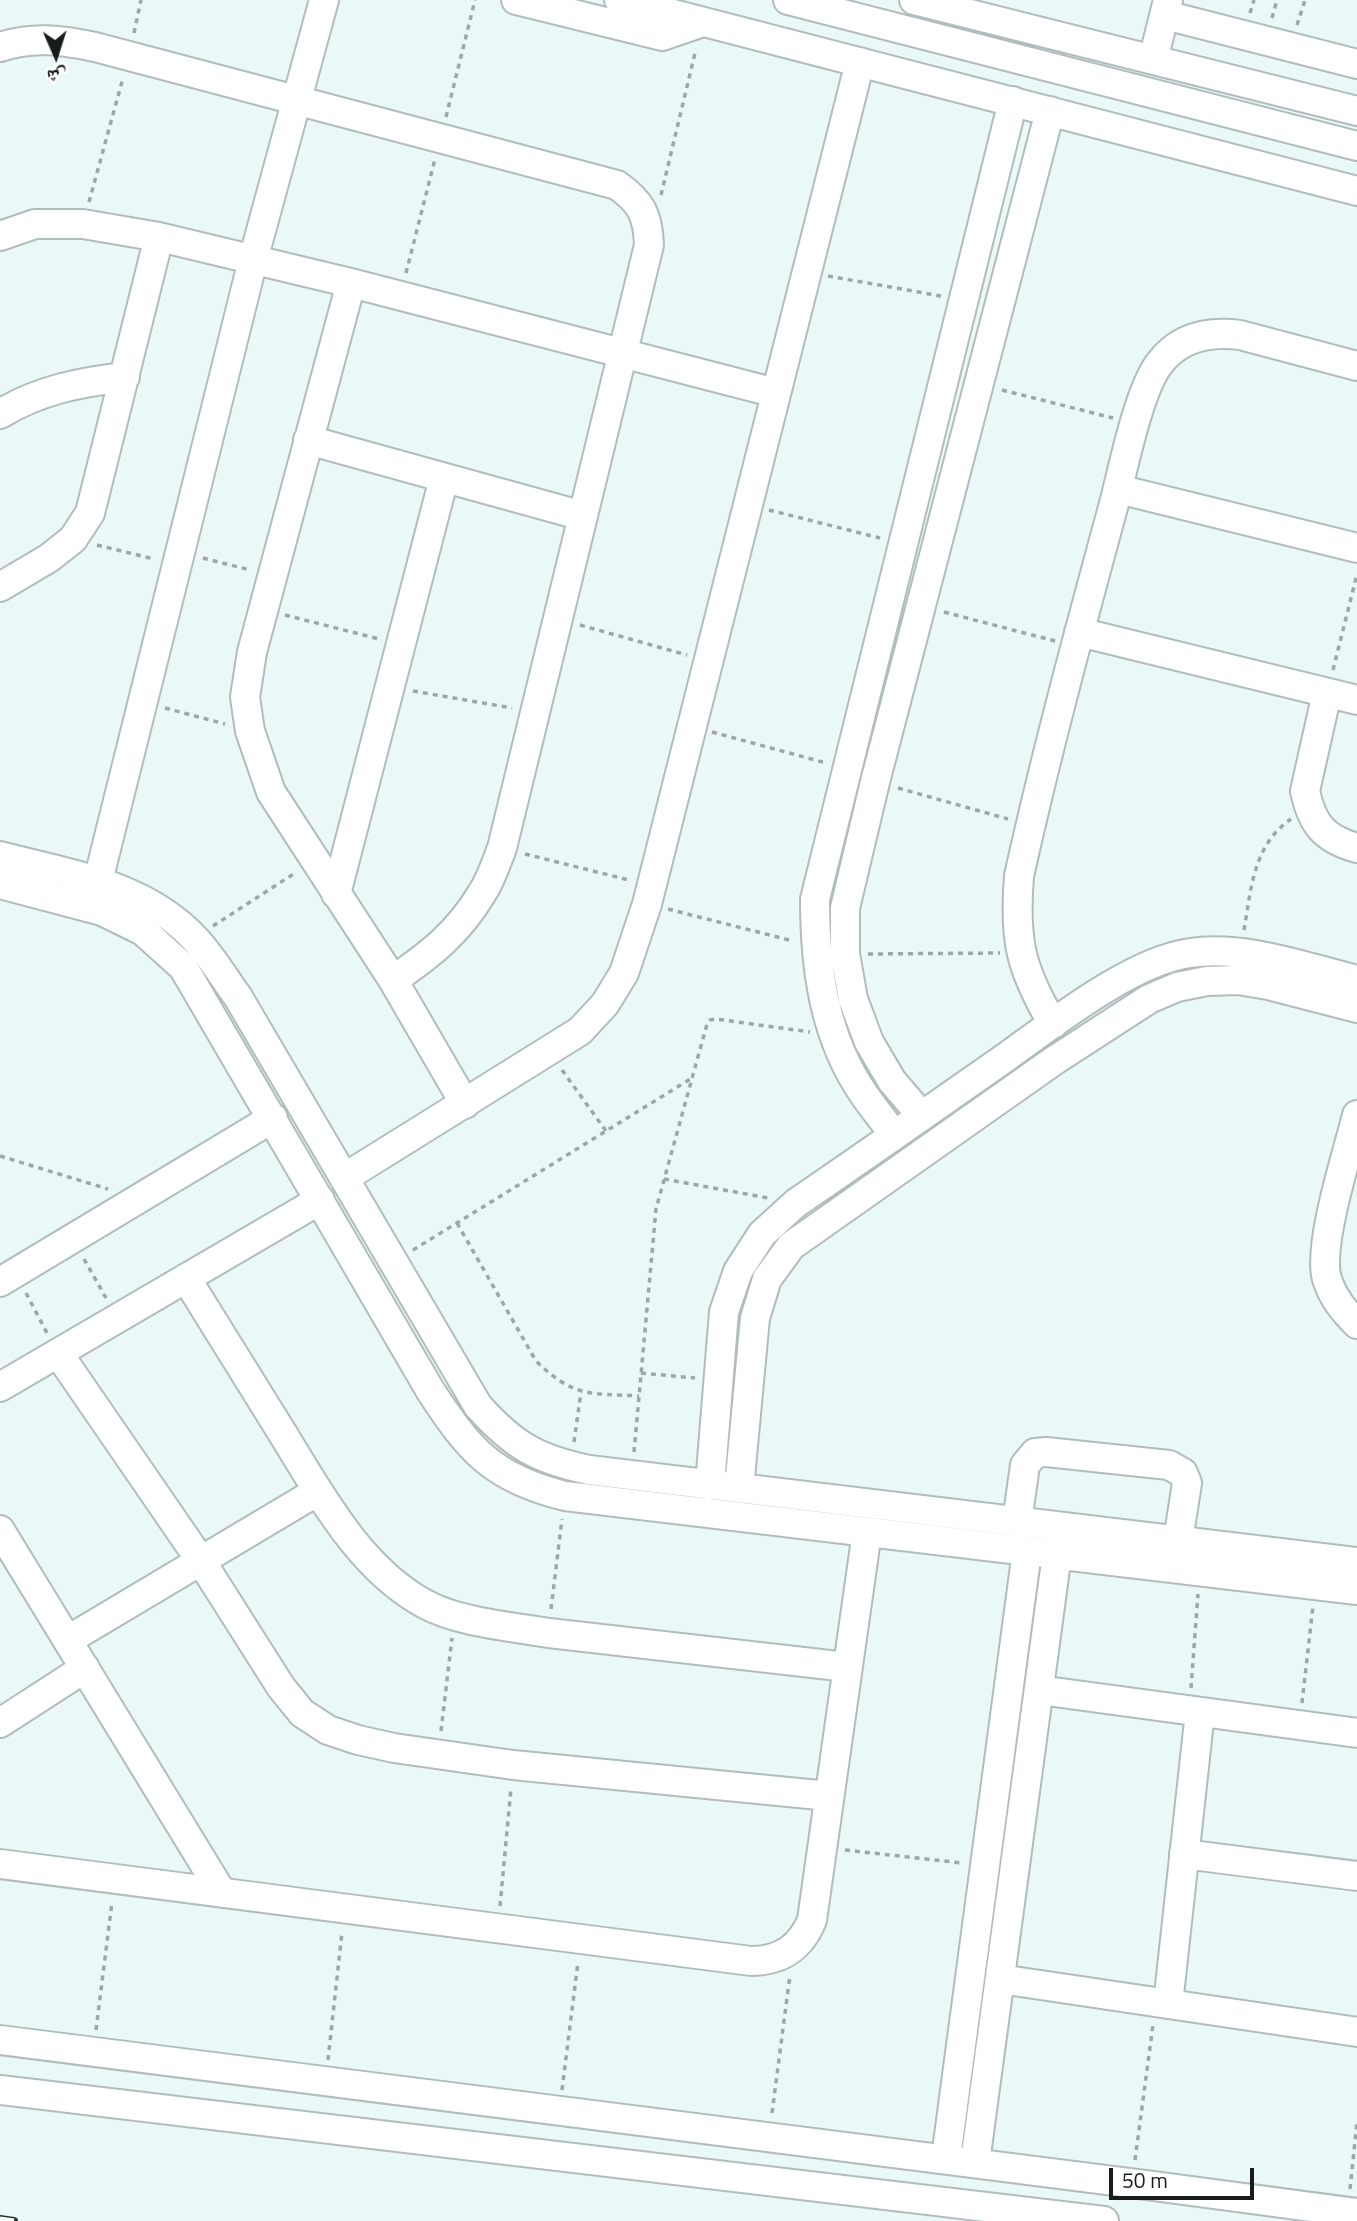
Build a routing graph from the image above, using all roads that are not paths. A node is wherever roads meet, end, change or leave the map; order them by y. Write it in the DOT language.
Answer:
graph roads {
  1 [pos="324,0"];
  2 [pos="516,0"];
  3 [pos="619,0"];
  4 [pos="788,0"];
  5 [pos="914,0"];
  6 [pos="1167,7"];
  7 [pos="703,22"];
  8 [pos="0,47"];
  9 [pos="1153,60"];
  10 [pos="860,62"];
  11 [pos="1357,64"];
  12 [pos="1136,88"];
  13 [pos="297,100"];
  14 [pos="1013,101"];
  15 [pos="1050,111"];
  16 [pos="1357,111"];
  17 [pos="1125,131"];
  18 [pos="1357,146"];
  19 [pos="1357,191"];
  20 [pos="0,236"];
  21 [pos="159,237"];
  22 [pos="253,260"];
  23 [pos="351,283"];
  24 [pos="623,352"];
  25 [pos="1357,366"];
  26 [pos="125,377"];
  27 [pos="776,393"];
  28 [pos="0,414"];
  29 [pos="308,440"];
  30 [pos="444,478"];
  31 [pos="1118,489"];
  32 [pos="583,516"];
  33 [pos="1357,548"];
  34 [pos="0,587"];
  35 [pos="1077,639"];
  36 [pos="1327,693"];
  37 [pos="1357,700"];
  38 [pos="1357,848"];
  39 [pos="0,856"];
  40 [pos="98,881"];
  41 [pos="0,884"];
  42 [pos="336,894"];
  43 [pos="393,979"];
  44 [pos="1357,981"];
  45 [pos="1357,1008"];
  46 [pos="1053,1024"];
  47 [pos="465,1104"];
  48 [pos="1357,1115"];
  49 [pos="922,1116"];
  50 [pos="272,1118"];
  51 [pos="894,1135"];
  52 [pos="1351,1163"];
  53 [pos="344,1178"];
  54 [pos="320,1200"];
  55 [pos="8,1277"];
  56 [pos="186,1278"];
  57 [pos="1357,1324"];
  58 [pos="58,1353"];
  59 [pos="458,1373"];
  60 [pos="0,1387"];
  61 [pos="430,1390"];
  62 [pos="710,1485"];
  63 [pos="738,1488"];
  64 [pos="318,1491"];
  65 [pos="1017,1522"];
  66 [pos="867,1532"];
  67 [pos="2,1536"];
  68 [pos="1178,1541"];
  69 [pos="1027,1551"];
  70 [pos="1057,1554"];
  71 [pos="201,1561"];
  72 [pos="1357,1562"];
  73 [pos="1357,1590"];
  74 [pos="68,1640"];
  75 [pos="847,1667"];
  76 [pos="85,1668"];
  77 [pos="1039,1690"];
  78 [pos="1195,1711"];
  79 [pos="0,1723"];
  80 [pos="1357,1733"];
  81 [pos="829,1796"];
  82 [pos="1184,1854"];
  83 [pos="0,1864"];
  84 [pos="1357,1877"];
  85 [pos="222,1893"];
  86 [pos="1000,1979"];
  87 [pos="1162,2003"];
  88 [pos="1357,2032"];
  89 [pos="0,2040"];
  90 [pos="0,2090"];
  91 [pos="526,2105"];
  92 [pos="521,2151"];
  93 [pos="946,2158"];
  94 [pos="975,2162"];
  95 [pos="1352,2213"];
  96 [pos="1104,2221"];
  1 -- 13 [label="street"];
  2 -- 7 [label="street"];
  3 -- 7 [label="street"];
  4 -- 12 [label="street"];
  5 -- 9 [label="street"];
  6 -- 9 [label="street"];
  6 -- 11 [label="street"];
  7 -- 10 [label="street"];
  8 -- 13 [label="street"];
  9 -- 16 [label="street"];
  10 -- 14 [label="street"];
  10 -- 27 [label="street"];
  12 -- 17 [label="street"];
  12 -- 18 [label="street"];
  13 -- 22 [label="street"];
  13 -- 24 [label="street"];
  14 -- 15 [label="street"];
  14 -- 51 [label="street"];
  15 -- 17 [label="street"];
  15 -- 49 [label="street"];
  17 -- 19 [label="street"];
  20 -- 21 [label="street"];
  21 -- 22 [label="street"];
  21 -- 26 [label="street"];
  22 -- 23 [label="street"];
  22 -- 40 [label="street"];
  23 -- 24 [label="street"];
  23 -- 29 [label="street"];
  24 -- 27 [label="street"];
  24 -- 32 [label="street"];
  25 -- 31 [label="street"];
  26 -- 28 [label="street"];
  26 -- 34 [label="street"];
  27 -- 47 [label="street"];
  29 -- 30 [label="street"];
  29 -- 42 [label="street"];
  30 -- 32 [label="street"];
  30 -- 42 [label="street"];
  31 -- 33 [label="street"];
  31 -- 35 [label="street"];
  32 -- 43 [label="street"];
  35 -- 36 [label="street"];
  35 -- 46 [label="street"];
  36 -- 37 [label="street"];
  36 -- 38 [label="street"];
  39 -- 40 [label="street"];
  40 -- 53 [label="street"];
  41 -- 50 [label="street"];
  42 -- 43 [label="street"];
  43 -- 47 [label="street"];
  44 -- 46 [label="street"];
  45 -- 63 [label="street"];
  46 -- 49 [label="street"];
  47 -- 53 [label="street"];
  48 -- 52 [label="street"];
  49 -- 51 [label="street"];
  50 -- 54 [label="street"];
  50 -- 55 [label="street"];
  51 -- 62 [label="street"];
  52 -- 57 [label="street"];
  53 -- 59 [label="street"];
  54 -- 56 [label="street"];
  54 -- 61 [label="street"];
  56 -- 58 [label="street"];
  56 -- 64 [label="street"];
  58 -- 60 [label="street"];
  58 -- 71 [label="street"];
  59 -- 61 [label="street"];
  59 -- 62 [label="street"];
  61 -- 66 [label="street"];
  62 -- 63 [label="street"];
  63 -- 65 [label="street"];
  64 -- 71 [label="street"];
  64 -- 75 [label="street"];
  65 -- 68 [label="street"];
  65 -- 68 [label="street"];
  66 -- 69 [label="street"];
  66 -- 75 [label="street"];
  67 -- 74 [label="street"];
  68 -- 72 [label="street"];
  69 -- 70 [label="street"];
  69 -- 93 [label="street"];
  70 -- 73 [label="street"];
  70 -- 77 [label="street"];
  71 -- 74 [label="street"];
  71 -- 81 [label="street"];
  74 -- 76 [label="street"];
  75 -- 81 [label="street"];
  76 -- 79 [label="street"];
  76 -- 85 [label="street"];
  77 -- 78 [label="street"];
  77 -- 86 [label="street"];
  78 -- 80 [label="street"];
  78 -- 82 [label="street"];
  81 -- 85 [label="street"];
  82 -- 84 [label="street"];
  82 -- 87 [label="street"];
  83 -- 85 [label="street"];
  86 -- 87 [label="street"];
  86 -- 94 [label="street"];
  87 -- 88 [label="street"];
  89 -- 91 [label="street"];
  90 -- 92 [label="street"];
  91 -- 92 [label="street"];
  91 -- 93 [label="street"];
  92 -- 96 [label="street"];
  93 -- 94 [label="street"];
  94 -- 95 [label="street"];
}
